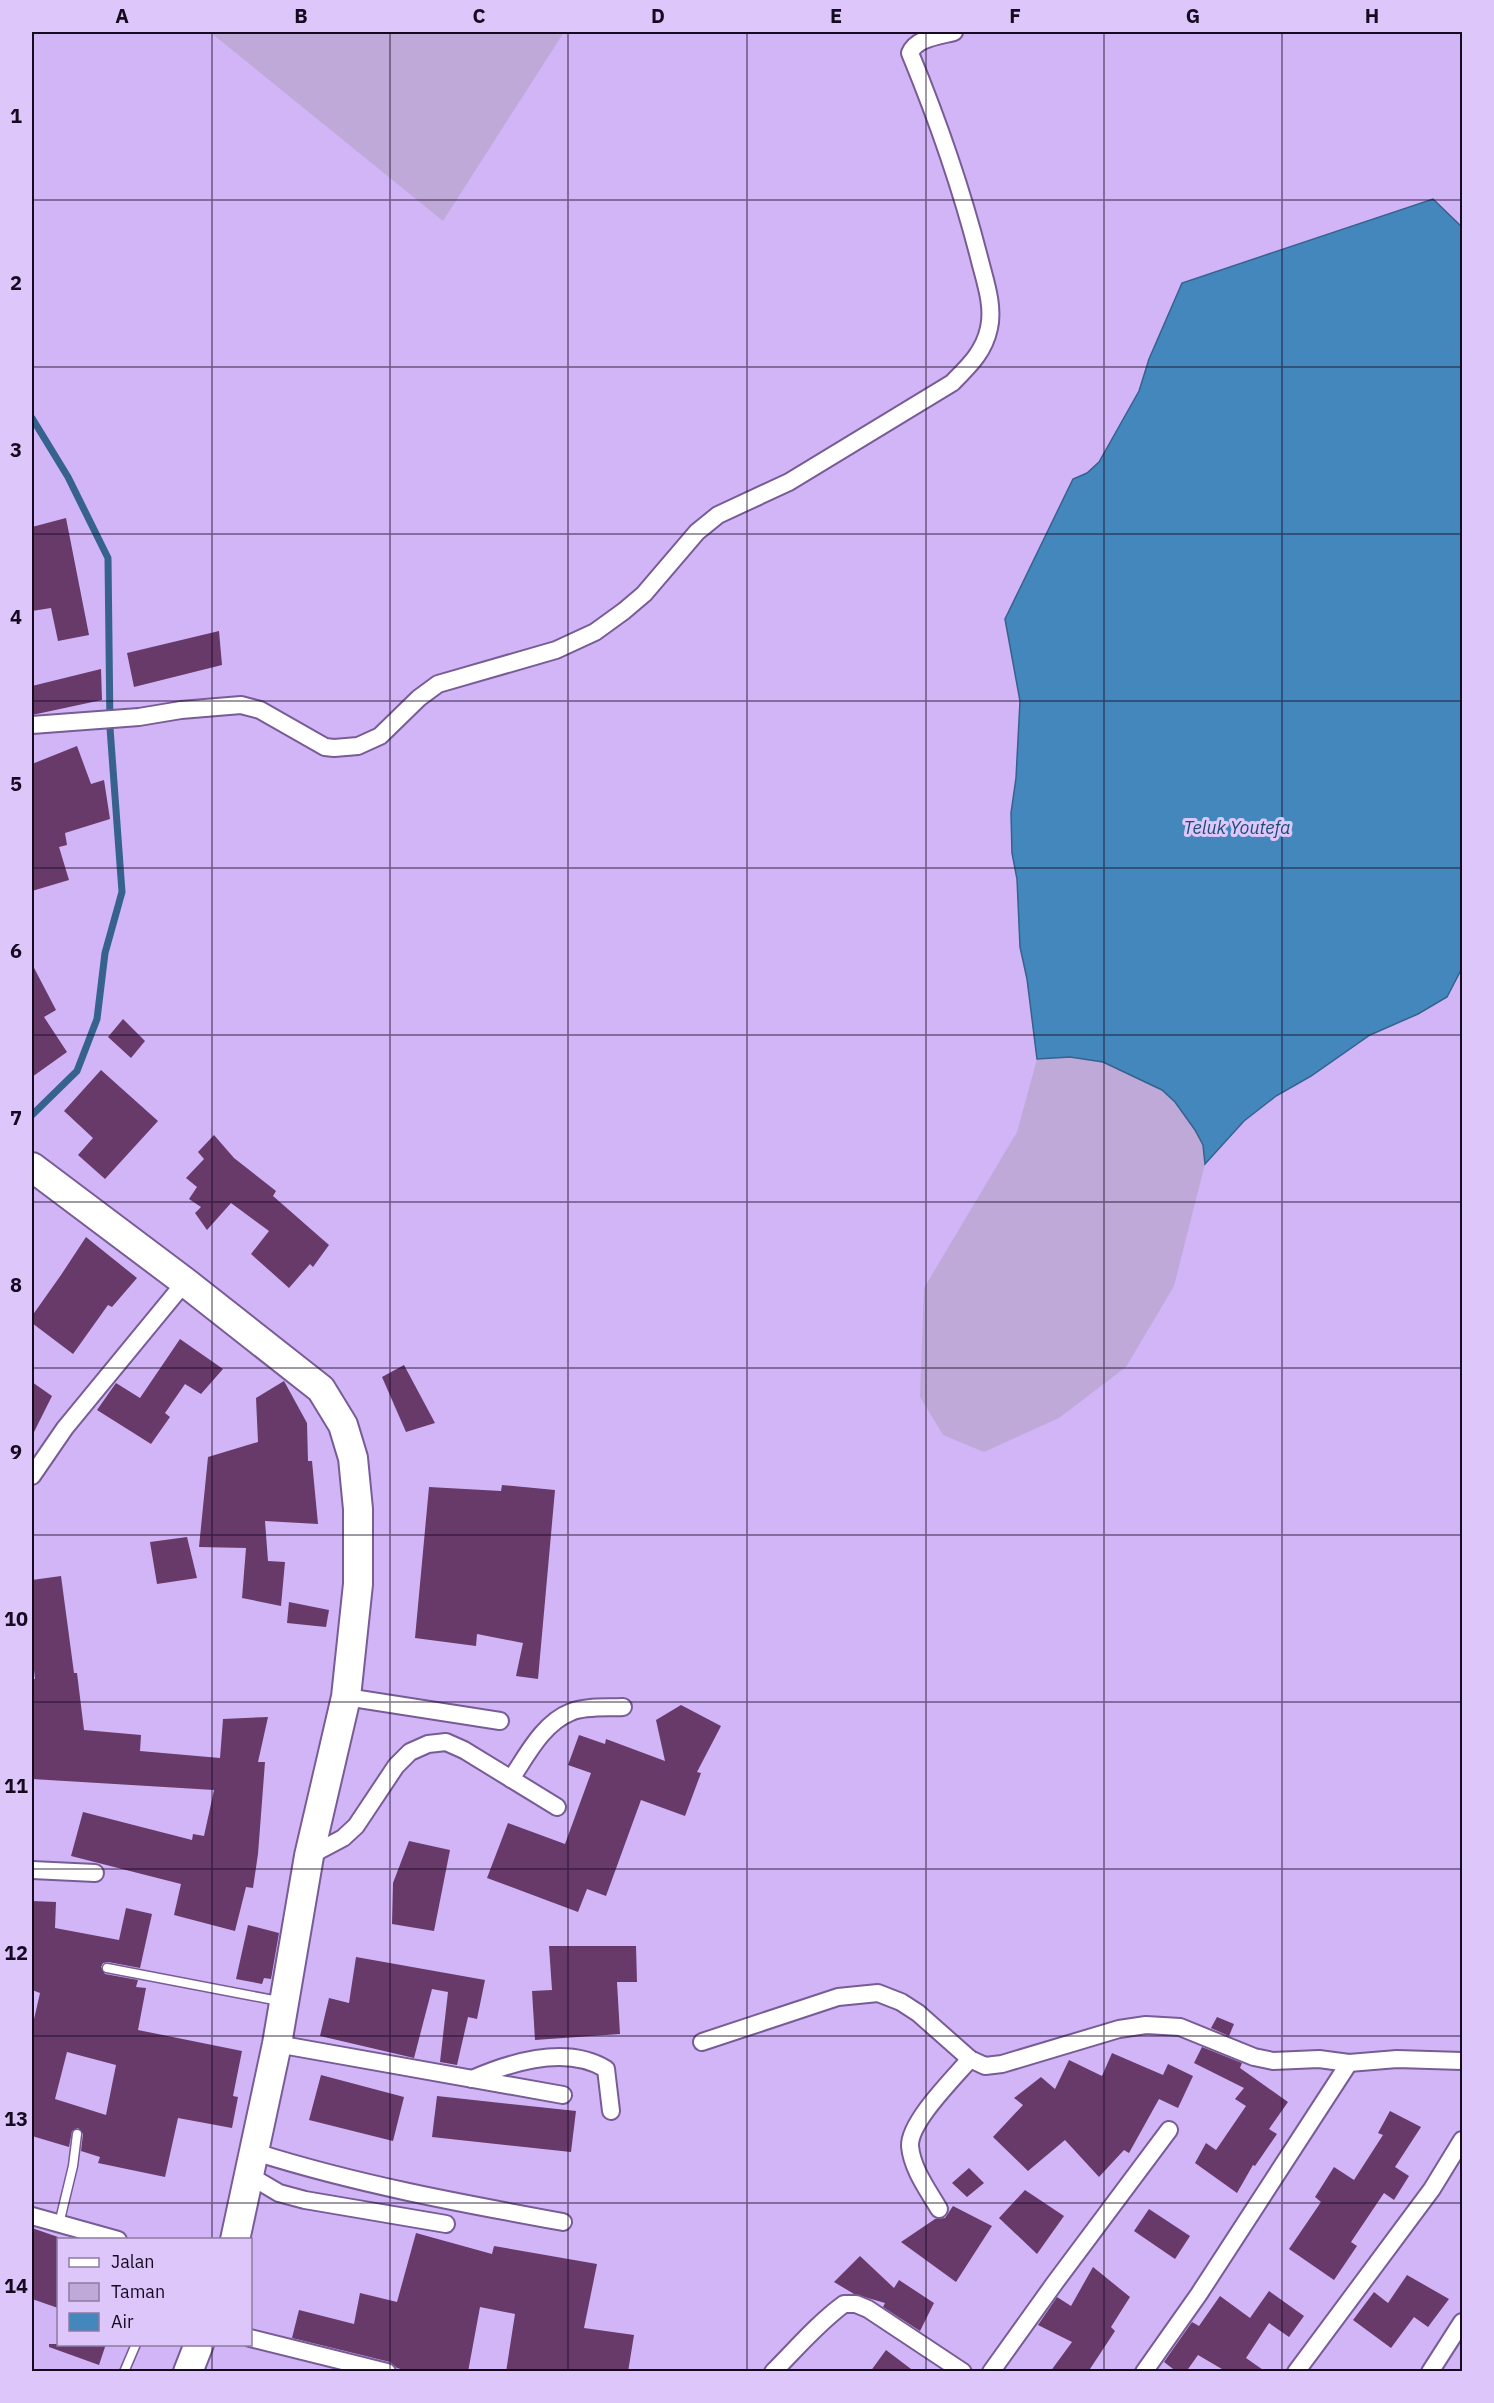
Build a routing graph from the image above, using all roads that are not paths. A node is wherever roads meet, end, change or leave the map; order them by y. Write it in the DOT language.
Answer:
graph roads {
  1 [pos="954,32"];
  2 [pos="35,725"];
  3 [pos="37,1172"];
  4 [pos="185,1282"];
  5 [pos="32,1476"];
  6 [pos="346,1697"];
  7 [pos="623,1707"];
  8 [pos="500,1721"];
  9 [pos="511,1779"];
  10 [pos="557,1807"];
  11 [pos="309,1856"];
  12 [pos="32,1870"];
  13 [pos="95,1873"];
  14 [pos="107,1968"];
  15 [pos="282,2001"];
  16 [pos="702,2042"];
  17 [pos="277,2044"];
  18 [pos="970,2059"];
  19 [pos="1462,2061"];
  20 [pos="1349,2064"];
  21 [pos="471,2079"];
  22 [pos="563,2096"];
  23 [pos="611,2111"];
  24 [pos="1169,2130"];
  25 [pos="77,2134"];
  26 [pos="1462,2140"];
  27 [pos="252,2164"];
  28 [pos="939,2209"];
  29 [pos="32,2216"];
  30 [pos="563,2222"];
  31 [pos="59,2224"];
  32 [pos="446,2224"];
  33 [pos="111,2238"];
  34 [pos="235,2238"];
  35 [pos="1462,2322"];
  36 [pos="252,2338"];
  37 [pos="135,2346"];
  38 [pos="198,2346"];
  39 [pos="124,2372"];
  40 [pos="188,2372"];
  41 [pos="387,2372"];
  42 [pos="773,2372"];
  43 [pos="963,2372"];
  44 [pos="991,2372"];
  45 [pos="1144,2372"];
  46 [pos="1296,2372"];
  47 [pos="1430,2372"];
  1 -- 2 [label="street"];
  3 -- 4 [label="highway"];
  4 -- 5 [label="street"];
  4 -- 6 [label="highway"];
  6 -- 8 [label="street"];
  6 -- 11 [label="highway"];
  7 -- 9 [label="street"];
  9 -- 10 [label="street"];
  9 -- 11 [label="street"];
  11 -- 15 [label="highway"];
  12 -- 13 [label="street"];
  14 -- 15 [label="lane"];
  15 -- 17 [label="highway"];
  16 -- 18 [label="street"];
  17 -- 21 [label="street"];
  17 -- 27 [label="highway"];
  18 -- 20 [label="street"];
  18 -- 28 [label="street"];
  19 -- 20 [label="street"];
  20 -- 45 [label="street"];
  21 -- 22 [label="street"];
  21 -- 23 [label="street"];
  24 -- 44 [label="street"];
  25 -- 31 [label="lane"];
  26 -- 46 [label="street"];
  27 -- 30 [label="street"];
  27 -- 32 [label="street"];
  27 -- 34 [label="highway"];
  29 -- 31 [label="street"];
  31 -- 33 [label="street"];
  35 -- 47 [label="street"];
  36 -- 41 [label="street"];
  37 -- 39 [label="lane"];
  38 -- 40 [label="highway"];
  42 -- 43 [label="street"];
}
